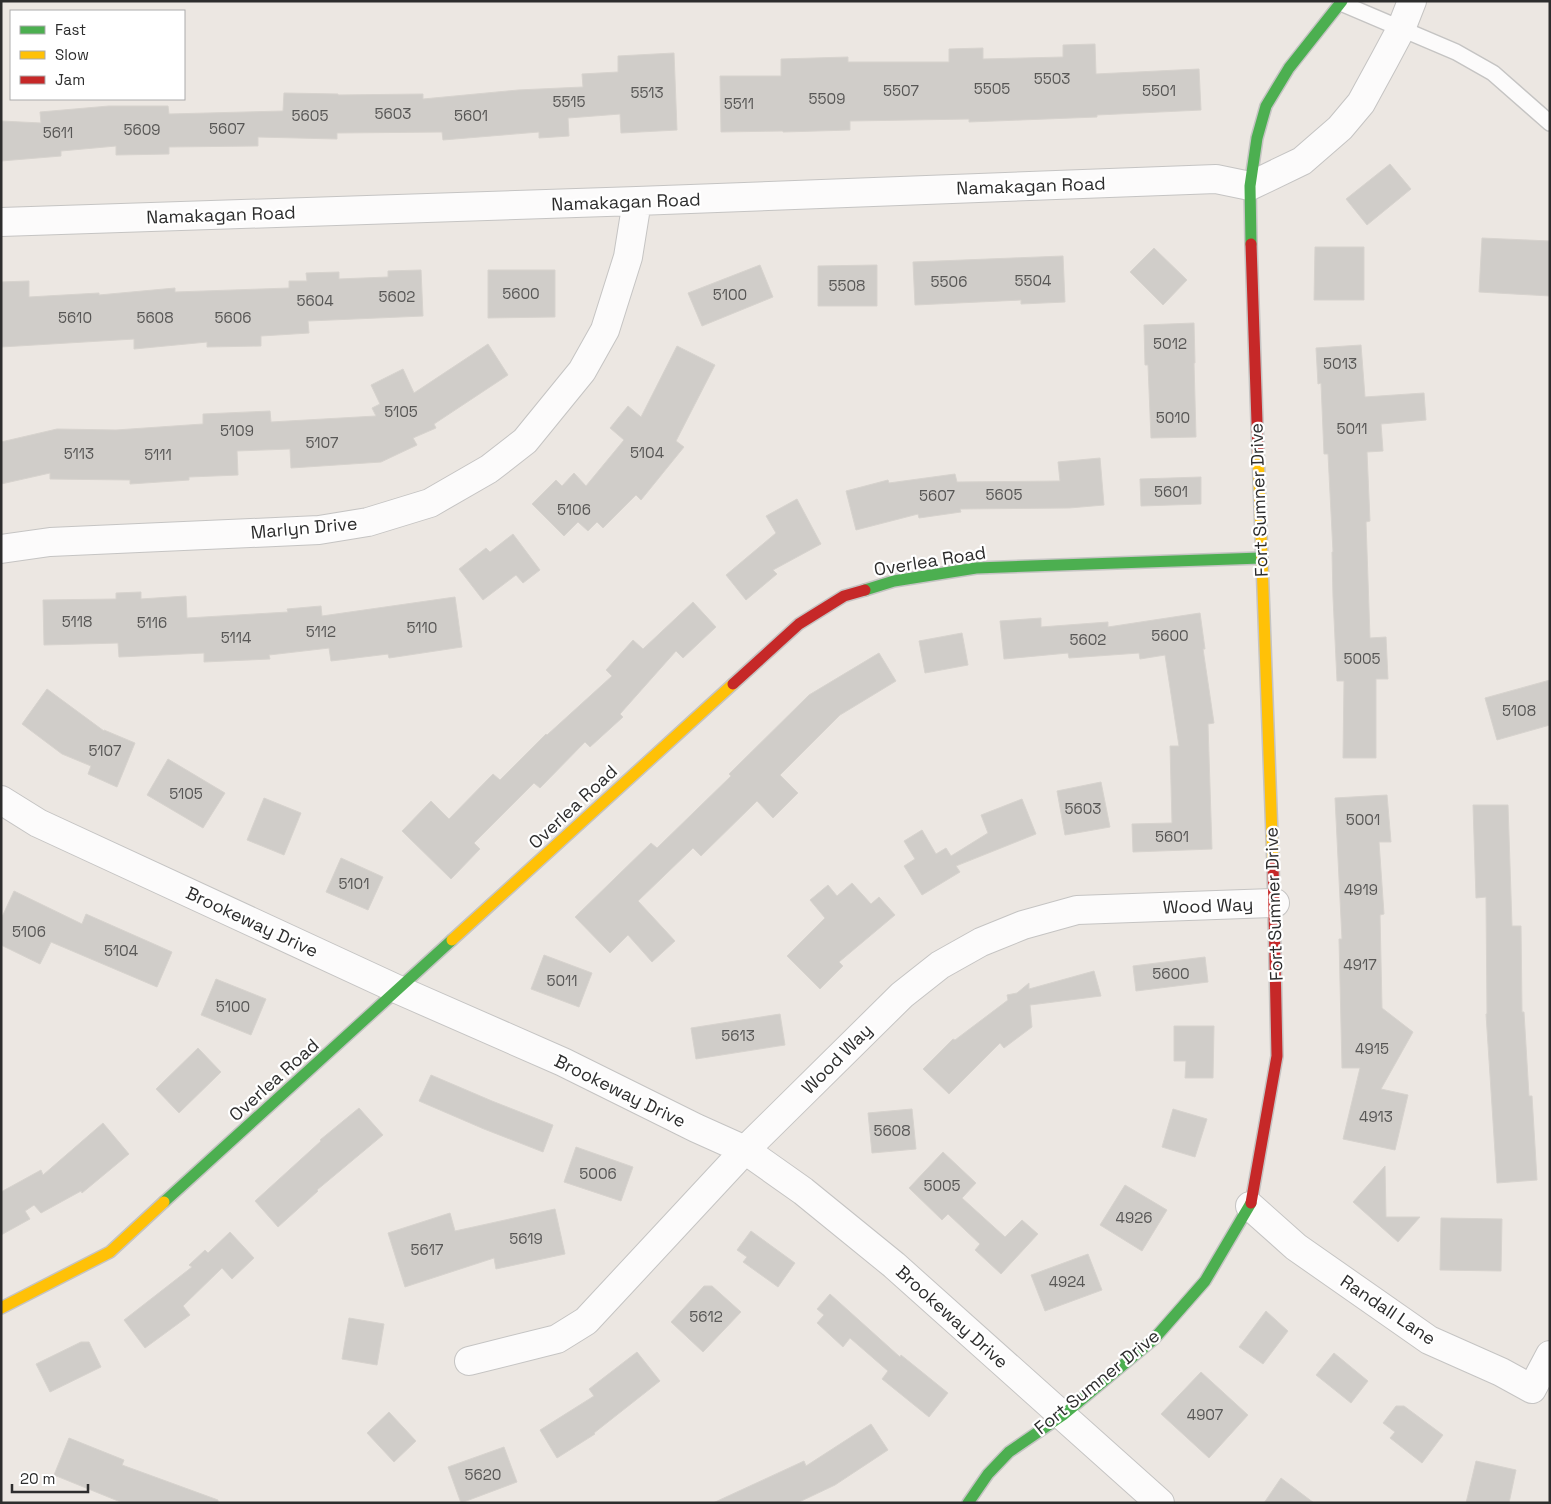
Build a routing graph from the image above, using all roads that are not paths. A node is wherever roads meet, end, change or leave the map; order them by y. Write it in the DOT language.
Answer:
graph roads {
  1 [pos="1412,1"];
  2 [pos="1342,2"];
  3 [pos="1401,29"];
  4 [pos="1550,123"];
  5 [pos="1250,186"];
  6 [pos="637,201"];
  7 [pos="1,222"];
  8 [pos="1,549"];
  9 [pos="1261,558"];
  10 [pos="1,800"];
  11 [pos="1275,904"];
  12 [pos="398,990"];
  13 [pos="745,1150"];
  14 [pos="1250,1206"];
  15 [pos="1,1308"];
  16 [pos="1550,1355"];
  17 [pos="469,1361"];
  18 [pos="1063,1415"];
  19 [pos="968,1503"];
  20 [pos="1160,1503"];
  1 -- 3 [label="street"];
  2 -- 3 [label="lane"];
  2 -- 5 [label="street, Fort Sumner Drive"];
  3 -- 4 [label="lane"];
  3 -- 5 [label="street"];
  5 -- 6 [label="street, Namakagan Road"];
  5 -- 9 [label="street, Fort Sumner Drive"];
  6 -- 7 [label="street, Namakagan Road"];
  6 -- 8 [label="street, Marlyn Drive"];
  9 -- 11 [label="street, Fort Sumner Drive"];
  9 -- 12 [label="street, Overlea Road"];
  10 -- 12 [label="street, Brookeway Drive"];
  11 -- 13 [label="street, Wood Way"];
  11 -- 14 [label="street, Fort Sumner Drive"];
  12 -- 13 [label="street, Brookeway Drive"];
  12 -- 15 [label="street, Overlea Road"];
  13 -- 17 [label="street, Wood Way"];
  13 -- 18 [label="street, Brookeway Drive"];
  14 -- 16 [label="street, Randall Lane"];
  14 -- 18 [label="street, Fort Sumner Drive"];
  18 -- 19 [label="street, Fort Sumner Drive"];
  18 -- 20 [label="street, Brookeway Drive"];
}
